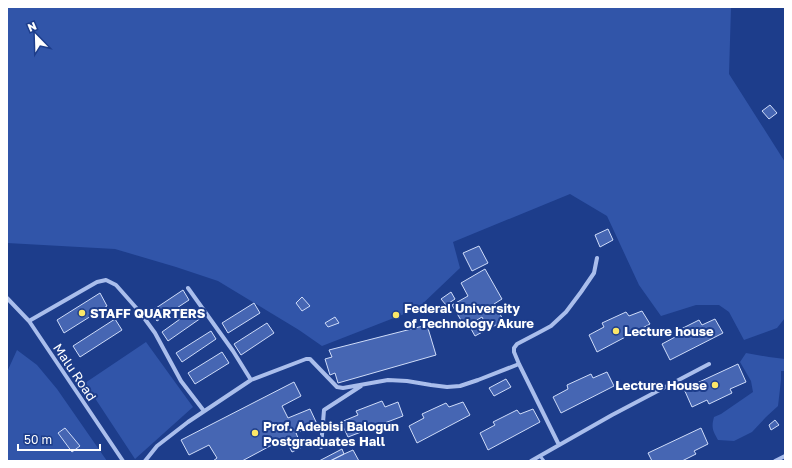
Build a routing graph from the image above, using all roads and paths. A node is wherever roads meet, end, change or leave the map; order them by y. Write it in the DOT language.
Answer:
graph roads {
  1 [pos="597,258"];
  2 [pos="188,288"];
  3 [pos="7,298"];
  4 [pos="28,321"];
  5 [pos="519,364"];
  6 [pos="709,364"];
  7 [pos="251,380"];
  8 [pos="365,384"];
  9 [pos="204,411"];
  10 [pos="558,445"];
  11 [pos="321,447"];
  12 [pos="540,456"];
  13 [pos="785,456"];
  14 [pos="123,461"];
  15 [pos="145,461"];
  16 [pos="531,461"];
  17 [pos="544,461"];
  18 [pos="775,461"];
  1 -- 5 [label="street"];
  2 -- 7 [label="street"];
  3 -- 4 [label="street, Malu Road"];
  4 -- 9 [label="street"];
  4 -- 14 [label="street, Malu Road"];
  5 -- 8 [label="street"];
  5 -- 10 [label="street"];
  6 -- 10 [label="street"];
  7 -- 8 [label="street"];
  7 -- 9 [label="street"];
  8 -- 11 [label="street"];
  9 -- 15 [label="street"];
  10 -- 12 [label="street"];
  12 -- 16 [label="street"];
  12 -- 17 [label="lane"];
  13 -- 18 [label="street"];
}
